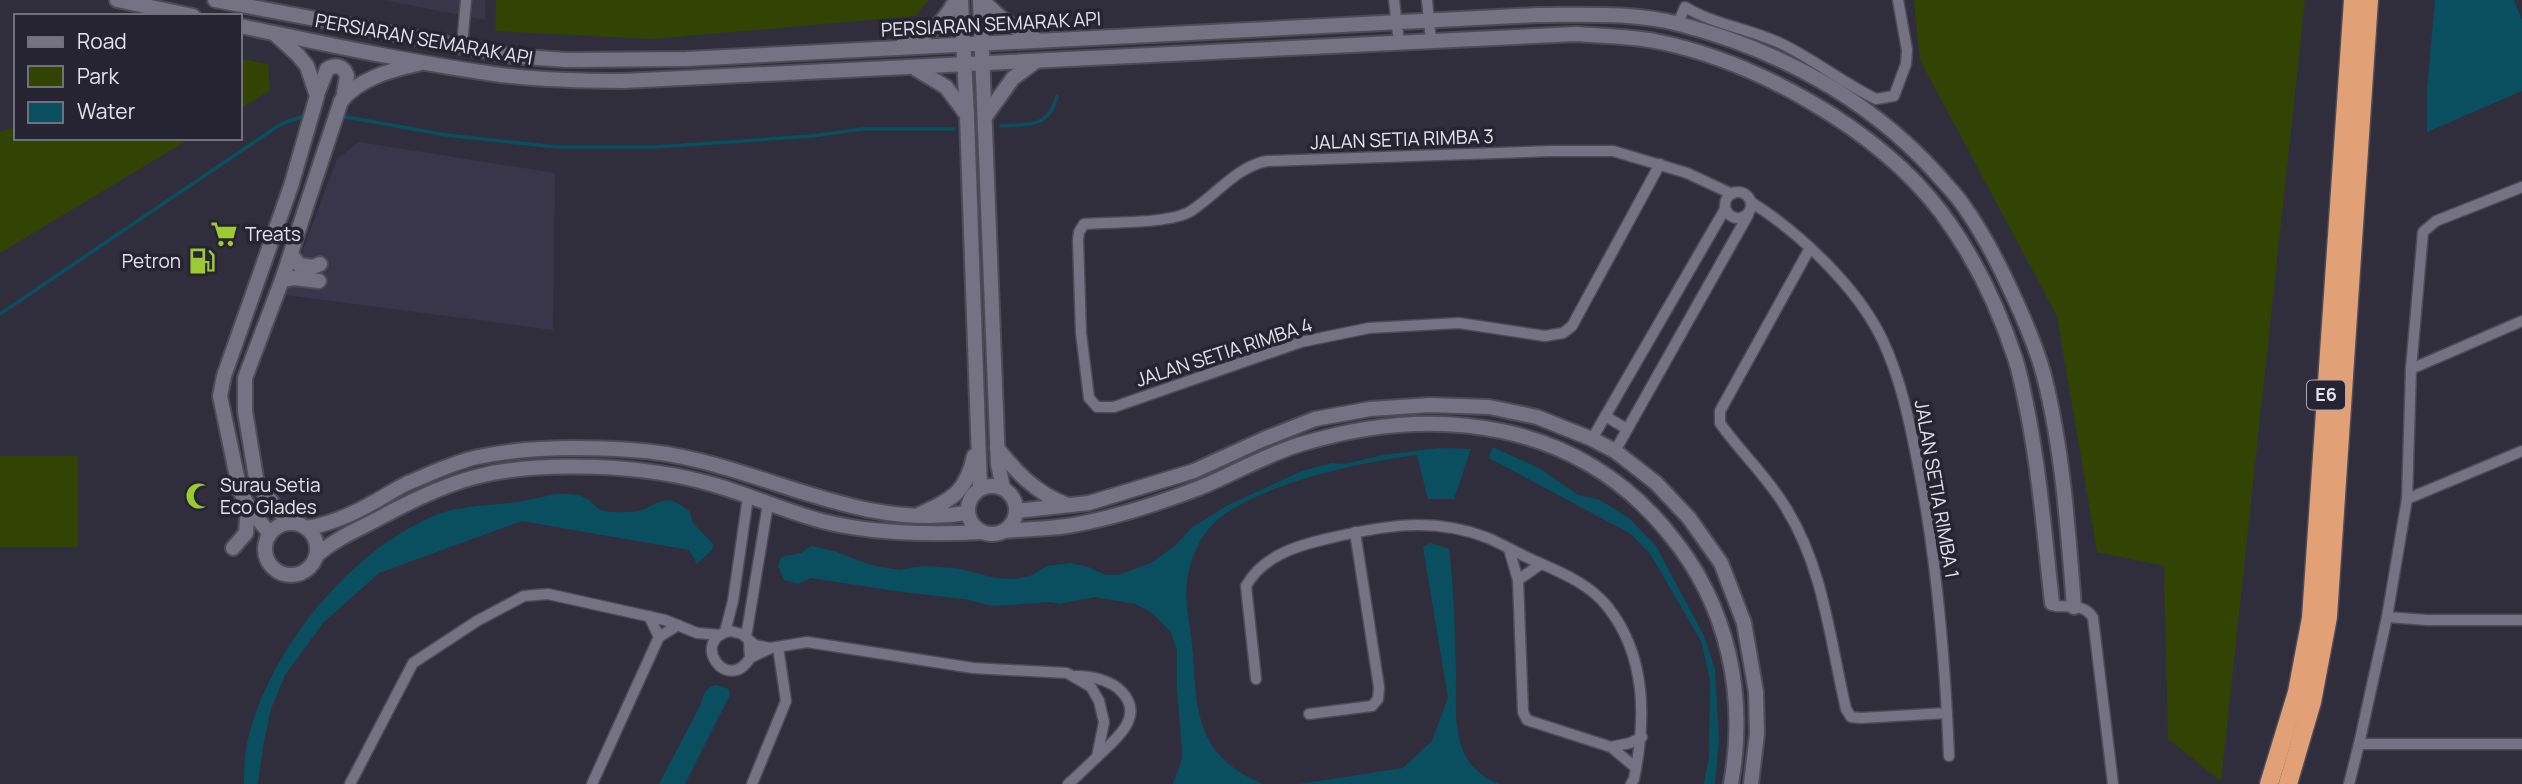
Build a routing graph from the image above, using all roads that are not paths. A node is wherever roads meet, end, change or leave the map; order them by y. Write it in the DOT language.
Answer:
graph roads {
  1 [pos="117,0"];
  2 [pos="215,0"];
  3 [pos="466,0"];
  4 [pos="958,0"];
  5 [pos="981,0"];
  6 [pos="1394,0"];
  7 [pos="1427,0"];
  8 [pos="1898,0"];
  9 [pos="2353,0"];
  10 [pos="2369,0"];
  11 [pos="184,14"];
  12 [pos="1429,21"];
  13 [pos="1396,23"];
  14 [pos="1678,23"];
  15 [pos="242,26"];
  16 [pos="270,32"];
  17 [pos="1038,41"];
  18 [pos="1431,41"];
  19 [pos="1399,43"];
  20 [pos="982,44"];
  21 [pos="462,45"];
  22 [pos="962,45"];
  23 [pos="892,48"];
  24 [pos="426,62"];
  25 [pos="1037,62"];
  26 [pos="983,65"];
  27 [pos="964,66"];
  28 [pos="914,68"];
  29 [pos="318,92"];
  30 [pos="343,99"];
  31 [pos="967,117"];
  32 [pos="985,117"];
  33 [pos="1660,163"];
  34 [pos="2522,187"];
  35 [pos="1732,194"];
  36 [pos="1751,202"];
  37 [pos="1725,209"];
  38 [pos="1748,215"];
  39 [pos="1084,224"];
  40 [pos="1810,248"];
  41 [pos="291,254"];
  42 [pos="320,264"];
  43 [pos="282,280"];
  44 [pos="319,281"];
  45 [pos="2522,321"];
  46 [pos="2411,369"];
  47 [pos="1605,416"];
  48 [pos="1627,429"];
  49 [pos="979,432"];
  50 [pos="1592,439"];
  51 [pos="997,448"];
  52 [pos="1615,451"];
  53 [pos="2522,451"];
  54 [pos="746,475"];
  55 [pos="980,488"];
  56 [pos="1003,488"];
  57 [pos="744,495"];
  58 [pos="2407,499"];
  59 [pos="829,502"];
  60 [pos="768,503"];
  61 [pos="248,506"];
  62 [pos="1071,506"];
  63 [pos="1016,512"];
  64 [pos="967,513"];
  65 [pos="916,516"];
  66 [pos="823,521"];
  67 [pos="289,523"];
  68 [pos="307,528"];
  69 [pos="1004,531"];
  70 [pos="981,532"];
  71 [pos="1355,532"];
  72 [pos="270,534"];
  73 [pos="233,548"];
  74 [pos="1509,549"];
  75 [pos="317,555"];
  76 [pos="1541,564"];
  77 [pos="1518,580"];
  78 [pos="2052,603"];
  79 [pos="2074,607"];
  80 [pos="649,616"];
  81 [pos="2387,617"];
  82 [pos="2522,620"];
  83 [pos="678,625"];
  84 [pos="696,633"];
  85 [pos="722,633"];
  86 [pos="659,637"];
  87 [pos="748,639"];
  88 [pos="774,648"];
  89 [pos="712,651"];
  90 [pos="750,658"];
  91 [pos="1076,676"];
  92 [pos="1256,679"];
  93 [pos="1947,713"];
  94 [pos="1309,714"];
  95 [pos="1104,723"];
  96 [pos="1126,728"];
  97 [pos="1642,737"];
  98 [pos="2359,744"];
  99 [pos="2522,744"];
  100 [pos="1611,747"];
  101 [pos="1949,755"];
  102 [pos="1097,757"];
  103 [pos="1636,768"];
  104 [pos="351,784"];
  105 [pos="592,784"];
  106 [pos="752,784"];
  107 [pos="1068,784"];
  108 [pos="1631,784"];
  109 [pos="1731,784"];
  110 [pos="1751,784"];
  111 [pos="2113,784"];
  112 [pos="2269,784"];
  113 [pos="2288,784"];
  114 [pos="2350,784"];
  1 -- 11 [label="street"];
  2 -- 21 [label="street, PERSIARAN SEMARAK API"];
  3 -- 21 [label="street"];
  4 -- 22 [label="street"];
  4 -- 23 [label="street"];
  5 -- 17 [label="street"];
  5 -- 20 [label="street"];
  6 -- 13 [label="street"];
  7 -- 12 [label="street"];
  8 -- 14 [label="street"];
  9 -- 112 [label="highway, E6"];
  10 -- 113 [label="highway, E6"];
  12 -- 13 [label="street, PERSIARAN SEMARAK API"];
  12 -- 14 [label="street, PERSIARAN SEMARAK API"];
  12 -- 18 [label="street"];
  13 -- 17 [label="street, PERSIARAN SEMARAK API"];
  13 -- 19 [label="street"];
  14 -- 79 [label="street, PERSIARAN SEMARAK API"];
  15 -- 16 [label="street, PERSIARAN SEMARAK API"];
  16 -- 24 [label="street, PERSIARAN SEMARAK API"];
  16 -- 29 [label="street"];
  17 -- 20 [label="street, PERSIARAN SEMARAK API"];
  18 -- 19 [label="street, PERSIARAN SEMARAK API"];
  18 -- 78 [label="street, PERSIARAN SEMARAK API"];
  19 -- 25 [label="street, PERSIARAN SEMARAK API"];
  20 -- 22 [label="street, PERSIARAN SEMARAK API"];
  20 -- 26 [label="street"];
  21 -- 23 [label="street, PERSIARAN SEMARAK API"];
  22 -- 23 [label="street, PERSIARAN SEMARAK API"];
  22 -- 27 [label="street"];
  24 -- 28 [label="street, PERSIARAN SEMARAK API"];
  24 -- 30 [label="street"];
  25 -- 26 [label="street, PERSIARAN SEMARAK API"];
  25 -- 32 [label="street"];
  26 -- 27 [label="street, PERSIARAN SEMARAK API"];
  26 -- 32 [label="street"];
  27 -- 28 [label="street, PERSIARAN SEMARAK API"];
  27 -- 31 [label="street"];
  28 -- 31 [label="street"];
  29 -- 30 [label="street"];
  29 -- 61 [label="street"];
  30 -- 41 [label="street"];
  31 -- 49 [label="street"];
  32 -- 51 [label="street"];
  33 -- 35 [label="street, JALAN SETIA RIMBA 3"];
  33 -- 39 [label="street, JALAN SETIA RIMBA 3"];
  33 -- 39 [label="street, JALAN SETIA RIMBA 4"];
  34 -- 46 [label="street"];
  35 -- 36 [label="street"];
  35 -- 37 [label="street"];
  36 -- 38 [label="street"];
  36 -- 40 [label="street, JALAN SETIA RIMBA 1"];
  37 -- 38 [label="street"];
  37 -- 47 [label="street"];
  38 -- 48 [label="street"];
  40 -- 93 [label="street, JALAN SETIA RIMBA 1"];
  40 -- 93 [label="street"];
  41 -- 42 [label="street"];
  41 -- 43 [label="street"];
  43 -- 44 [label="street"];
  43 -- 67 [label="street"];
  45 -- 46 [label="street"];
  46 -- 58 [label="street"];
  47 -- 48 [label="street"];
  47 -- 50 [label="street"];
  48 -- 52 [label="street"];
  49 -- 55 [label="street"];
  49 -- 65 [label="street"];
  50 -- 52 [label="street"];
  50 -- 62 [label="street"];
  51 -- 56 [label="street"];
  51 -- 62 [label="street"];
  52 -- 110 [label="street"];
  53 -- 58 [label="street"];
  54 -- 57 [label="street"];
  54 -- 59 [label="street"];
  54 -- 68 [label="street"];
  55 -- 56 [label="street"];
  55 -- 64 [label="street"];
  56 -- 63 [label="street"];
  57 -- 60 [label="street"];
  57 -- 75 [label="street"];
  57 -- 85 [label="street"];
  58 -- 81 [label="street"];
  59 -- 65 [label="street"];
  59 -- 66 [label="street"];
  60 -- 66 [label="street"];
  60 -- 87 [label="street"];
  61 -- 72 [label="street"];
  61 -- 73 [label="street"];
  62 -- 63 [label="street"];
  63 -- 69 [label="street"];
  64 -- 65 [label="street"];
  64 -- 70 [label="street"];
  66 -- 70 [label="street"];
  67 -- 68 [label="street"];
  67 -- 72 [label="street"];
  68 -- 75 [label="street"];
  69 -- 70 [label="street"];
  69 -- 109 [label="street"];
  71 -- 74 [label="street"];
  71 -- 92 [label="street"];
  71 -- 94 [label="street"];
  72 -- 75 [label="street"];
  74 -- 76 [label="street"];
  74 -- 77 [label="street"];
  76 -- 77 [label="street"];
  76 -- 97 [label="street"];
  77 -- 100 [label="street"];
  78 -- 79 [label="street"];
  79 -- 111 [label="street"];
  80 -- 83 [label="street"];
  80 -- 86 [label="street"];
  80 -- 104 [label="street"];
  81 -- 82 [label="street"];
  81 -- 98 [label="street"];
  83 -- 84 [label="street"];
  83 -- 86 [label="street"];
  84 -- 85 [label="street"];
  84 -- 89 [label="street"];
  85 -- 87 [label="street"];
  85 -- 89 [label="street"];
  86 -- 105 [label="street"];
  87 -- 88 [label="street"];
  87 -- 90 [label="street"];
  88 -- 90 [label="street"];
  88 -- 91 [label="street"];
  88 -- 106 [label="street"];
  89 -- 90 [label="street"];
  91 -- 95 [label="street"];
  91 -- 96 [label="street"];
  93 -- 101 [label="street, JALAN SETIA RIMBA 1"];
  95 -- 96 [label="street"];
  95 -- 102 [label="street"];
  96 -- 102 [label="street"];
  97 -- 100 [label="street"];
  97 -- 103 [label="street"];
  98 -- 99 [label="street"];
  98 -- 114 [label="street"];
  100 -- 103 [label="street"];
  102 -- 107 [label="street"];
  103 -- 108 [label="street"];
}
